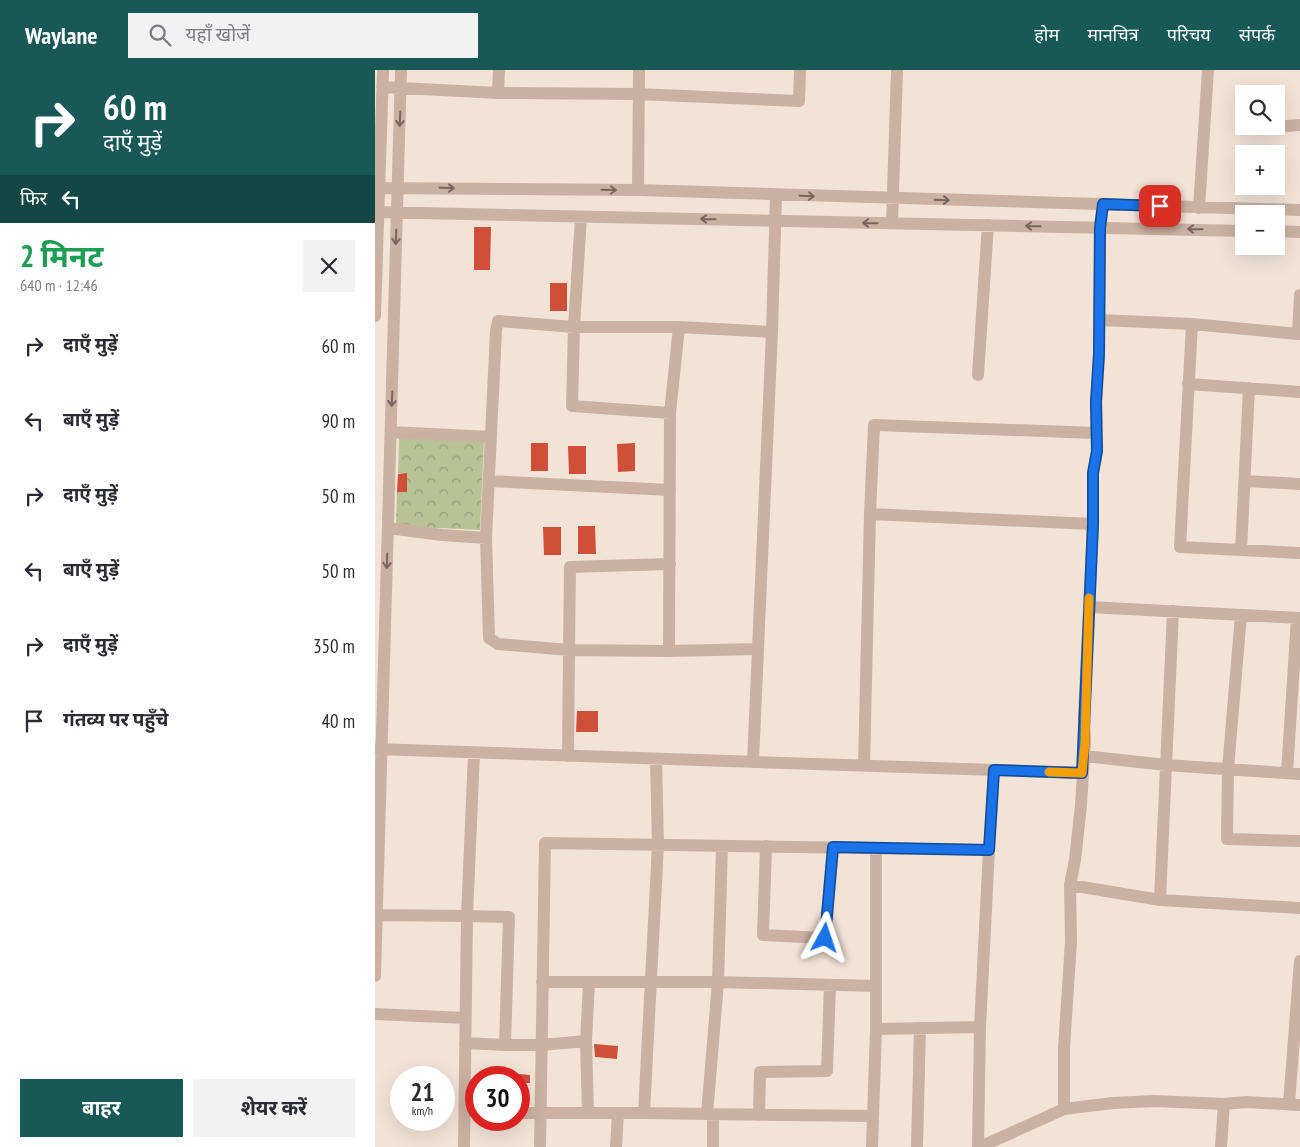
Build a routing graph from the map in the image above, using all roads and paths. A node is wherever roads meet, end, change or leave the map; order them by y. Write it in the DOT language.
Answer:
graph roads {
  1 [pos="383,70"];
  2 [pos="401,70"];
  3 [pos="499,70"];
  4 [pos="639,70"];
  5 [pos="800,70"];
  6 [pos="897,70"];
  7 [pos="1208,70"];
  8 [pos="382,87"];
  9 [pos="401,88"];
  10 [pos="498,93"];
  11 [pos="638,94"];
  12 [pos="377,188"];
  13 [pos="398,188"];
  14 [pos="638,190"];
  15 [pos="776,195"];
  16 [pos="893,198"];
  17 [pos="1103,204"];
  18 [pos="1199,208"];
  19 [pos="1300,210"];
  20 [pos="377,212"];
  21 [pos="397,213"];
  22 [pos="581,216"];
  23 [pos="774,221"];
  24 [pos="892,223"];
  25 [pos="988,225"];
  26 [pos="1100,228"];
  27 [pos="1235,230"];
  28 [pos="1285,231"];
  29 [pos="1300,232"];
  30 [pos="1300,295"];
  31 [pos="375,316"];
  32 [pos="1099,320"];
  33 [pos="1191,324"];
  34 [pos="574,327"];
  35 [pos="679,327"];
  36 [pos="771,332"];
  37 [pos="1299,334"];
  38 [pos="978,375"];
  39 [pos="1188,384"];
  40 [pos="1249,388"];
  41 [pos="1300,392"];
  42 [pos="670,413"];
  43 [pos="391,432"];
  44 [pos="1096,433"];
  45 [pos="491,437"];
  46 [pos="489,481"];
  47 [pos="1245,481"];
  48 [pos="1300,484"];
  49 [pos="670,490"];
  50 [pos="869,514"];
  51 [pos="1093,524"];
  52 [pos="388,528"];
  53 [pos="486,538"];
  54 [pos="1241,550"];
  55 [pos="1300,553"];
  56 [pos="670,564"];
  57 [pos="1089,607"];
  58 [pos="1173,612"];
  59 [pos="1241,615"];
  60 [pos="1298,618"];
  61 [pos="569,650"];
  62 [pos="758,650"];
  63 [pos="669,651"];
  64 [pos="378,750"];
  65 [pos="474,753"];
  66 [pos="568,756"];
  67 [pos="1084,756"];
  68 [pos="656,759"];
  69 [pos="753,762"];
  70 [pos="1166,765"];
  71 [pos="864,766"];
  72 [pos="994,770"];
  73 [pos="1228,770"];
  74 [pos="1082,773"];
  75 [pos="1287,773"];
  76 [pos="1300,774"];
  77 [pos="1300,840"];
  78 [pos="658,845"];
  79 [pos="722,846"];
  80 [pos="765,846"];
  81 [pos="833,847"];
  82 [pos="876,848"];
  83 [pos="989,850"];
  84 [pos="377,865"];
  85 [pos="1070,885"];
  86 [pos="1160,900"];
  87 [pos="1300,908"];
  88 [pos="377,915"];
  89 [pos="467,916"];
  90 [pos="1300,961"];
  91 [pos="375,976"];
  92 [pos="542,982"];
  93 [pos="589,982"];
  94 [pos="651,982"];
  95 [pos="718,982"];
  96 [pos="830,985"];
  97 [pos="876,986"];
  98 [pos="375,1014"];
  99 [pos="465,1018"];
  100 [pos="980,1027"];
  101 [pos="920,1028"];
  102 [pos="876,1029"];
  103 [pos="586,1041"];
  104 [pos="465,1044"];
  105 [pos="505,1045"];
  106 [pos="541,1045"];
  107 [pos="1296,1055"];
  108 [pos="467,1066"];
  109 [pos="1224,1104"];
  110 [pos="1295,1105"];
  111 [pos="1063,1109"];
  112 [pos="588,1113"];
  113 [pos="618,1113"];
  114 [pos="644,1113"];
  115 [pos="530,1114"];
  116 [pos="540,1114"];
  117 [pos="710,1114"];
  118 [pos="759,1115"];
  119 [pos="873,1116"];
  120 [pos="467,1131"];
  121 [pos="464,1147"];
  122 [pos="540,1147"];
  123 [pos="615,1147"];
  124 [pos="713,1147"];
  125 [pos="872,1147"];
  126 [pos="917,1147"];
  127 [pos="979,1147"];
  128 [pos="1221,1147"];
  1 -- 8 [label="street"];
  2 -- 9 [label="street"];
  3 -- 10 [label="street"];
  4 -- 11 [label="street"];
  5 -- 11 [label="street"];
  6 -- 16 [label="street"];
  7 -- 18 [label="street"];
  8 -- 9 [label="street"];
  8 -- 12 [label="street"];
  9 -- 10 [label="street"];
  9 -- 13 [label="street, one-way"];
  10 -- 11 [label="street"];
  11 -- 14 [label="street"];
  12 -- 13 [label="street"];
  12 -- 20 [label="street"];
  13 -- 14 [label="street, one-way"];
  13 -- 21 [label="street"];
  14 -- 15 [label="street"];
  15 -- 16 [label="street, one-way"];
  15 -- 23 [label="street"];
  16 -- 17 [label="street, one-way"];
  16 -- 24 [label="street"];
  17 -- 18 [label="street"];
  17 -- 26 [label="street"];
  18 -- 19 [label="street"];
  20 -- 21 [label="street"];
  20 -- 31 [label="street"];
  21 -- 22 [label="street"];
  21 -- 43 [label="street, one-way"];
  23 -- 22 [label="street, one-way"];
  22 -- 34 [label="street"];
  24 -- 23 [label="street, one-way"];
  23 -- 36 [label="street"];
  24 -- 25 [label="street"];
  26 -- 25 [label="street, one-way"];
  25 -- 38 [label="street"];
  27 -- 26 [label="street, one-way"];
  26 -- 32 [label="street"];
  28 -- 29 [label="street"];
  30 -- 37 [label="street"];
  32 -- 33 [label="street"];
  32 -- 44 [label="street"];
  33 -- 37 [label="street"];
  33 -- 39 [label="street"];
  34 -- 35 [label="street"];
  34 -- 42 [label="street"];
  34 -- 45 [label="street"];
  35 -- 36 [label="street"];
  35 -- 42 [label="street"];
  36 -- 62 [label="street"];
  39 -- 40 [label="street"];
  39 -- 54 [label="street"];
  40 -- 41 [label="street"];
  40 -- 47 [label="street"];
  42 -- 49 [label="street"];
  43 -- 45 [label="street"];
  43 -- 52 [label="street"];
  44 -- 50 [label="street"];
  44 -- 51 [label="street"];
  45 -- 46 [label="street"];
  46 -- 49 [label="street"];
  46 -- 53 [label="street"];
  47 -- 48 [label="street"];
  47 -- 54 [label="street"];
  49 -- 56 [label="street"];
  50 -- 51 [label="street"];
  50 -- 71 [label="street"];
  51 -- 57 [label="street"];
  52 -- 53 [label="street"];
  52 -- 64 [label="street, one-way"];
  53 -- 61 [label="street"];
  54 -- 55 [label="street"];
  56 -- 61 [label="street"];
  56 -- 63 [label="street"];
  57 -- 58 [label="street"];
  57 -- 67 [label="street"];
  58 -- 59 [label="street"];
  58 -- 70 [label="street"];
  59 -- 60 [label="street"];
  59 -- 73 [label="street"];
  60 -- 75 [label="street"];
  61 -- 63 [label="street"];
  61 -- 66 [label="street"];
  62 -- 63 [label="street"];
  62 -- 69 [label="street"];
  64 -- 65 [label="street"];
  64 -- 84 [label="street"];
  65 -- 66 [label="street"];
  65 -- 89 [label="street"];
  66 -- 68 [label="street"];
  67 -- 70 [label="street"];
  67 -- 74 [label="street"];
  68 -- 69 [label="street"];
  68 -- 78 [label="street"];
  69 -- 71 [label="street"];
  70 -- 73 [label="street"];
  70 -- 86 [label="street"];
  71 -- 72 [label="street"];
  72 -- 74 [label="street"];
  72 -- 83 [label="street"];
  73 -- 75 [label="street"];
  73 -- 77 [label="street"];
  74 -- 85 [label="street"];
  75 -- 76 [label="street"];
  78 -- 79 [label="street"];
  78 -- 92 [label="street"];
  78 -- 94 [label="street"];
  79 -- 80 [label="street"];
  79 -- 95 [label="street"];
  80 -- 81 [label="street"];
  80 -- 81 [label="street"];
  81 -- 82 [label="street"];
  82 -- 83 [label="street"];
  82 -- 97 [label="street"];
  83 -- 100 [label="street"];
  84 -- 88 [label="street"];
  85 -- 86 [label="street"];
  85 -- 111 [label="street"];
  86 -- 87 [label="street"];
  88 -- 89 [label="street"];
  88 -- 91 [label="street"];
  89 -- 99 [label="street"];
  89 -- 105 [label="street"];
  90 -- 107 [label="street"];
  92 -- 93 [label="street"];
  92 -- 106 [label="street"];
  93 -- 94 [label="street"];
  93 -- 103 [label="street"];
  94 -- 95 [label="street"];
  94 -- 114 [label="street"];
  95 -- 96 [label="street"];
  95 -- 117 [label="street"];
  96 -- 97 [label="street"];
  96 -- 118 [label="street"];
  97 -- 102 [label="street"];
  98 -- 99 [label="street"];
  99 -- 104 [label="street"];
  100 -- 101 [label="street"];
  100 -- 127 [label="street"];
  101 -- 102 [label="street"];
  101 -- 126 [label="street"];
  102 -- 119 [label="street"];
  103 -- 106 [label="street"];
  103 -- 112 [label="street"];
  104 -- 105 [label="street"];
  104 -- 108 [label="street"];
  105 -- 106 [label="street"];
  106 -- 116 [label="street"];
  107 -- 110 [label="street"];
  109 -- 110 [label="street"];
  109 -- 111 [label="street"];
  109 -- 128 [label="street"];
  111 -- 127 [label="street"];
  112 -- 113 [label="street"];
  112 -- 116 [label="street"];
  113 -- 114 [label="street"];
  113 -- 123 [label="street"];
  114 -- 117 [label="street"];
  115 -- 116 [label="street"];
  116 -- 122 [label="street"];
  117 -- 118 [label="street"];
  117 -- 124 [label="street"];
  118 -- 119 [label="street"];
  119 -- 125 [label="street"];
  120 -- 121 [label="street"];
}
